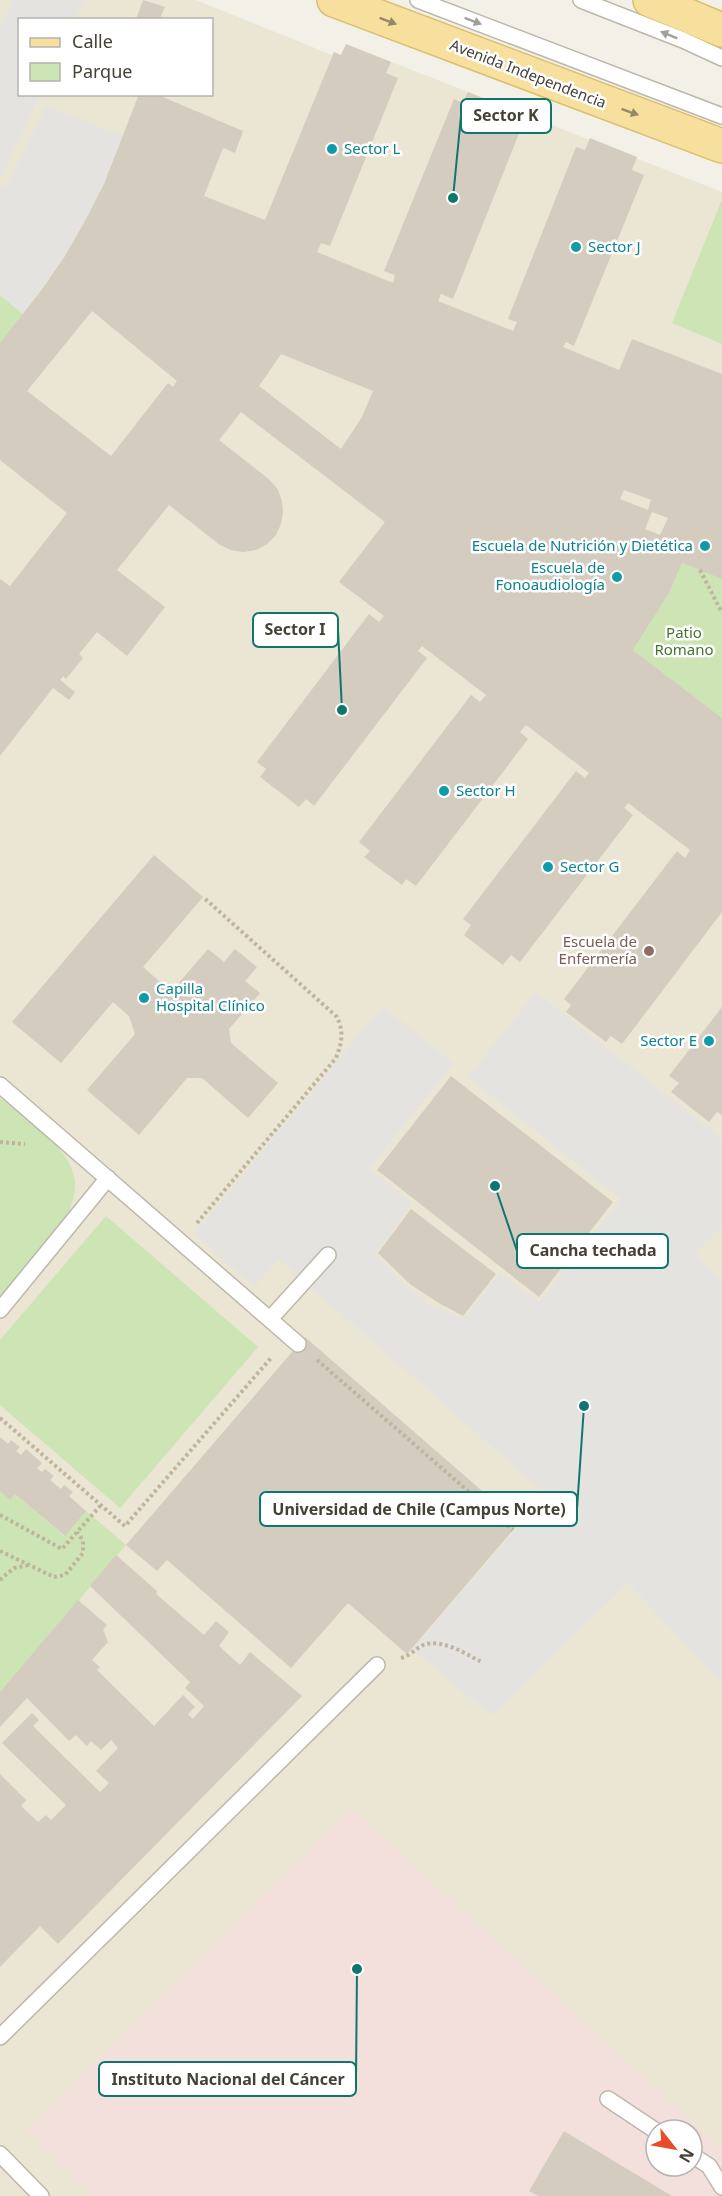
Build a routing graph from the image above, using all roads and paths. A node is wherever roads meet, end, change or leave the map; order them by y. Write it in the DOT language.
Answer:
graph roads {
  1 [pos="334,0"];
  2 [pos="418,0"];
  3 [pos="580,0"];
  4 [pos="650,0"];
  5 [pos="722,30"];
  6 [pos="722,58"];
  7 [pos="722,116"];
  8 [pos="722,146"];
  9 [pos="700,570"];
  10 [pos="722,613"];
  11 [pos="203,897"];
  12 [pos="0,1086"];
  13 [pos="108,1178"];
  14 [pos="181,1242"];
  15 [pos="328,1255"];
  16 [pos="0,1310"];
  17 [pos="270,1319"];
  18 [pos="294,1340"];
  19 [pos="0,1419"];
  20 [pos="100,1506"];
  21 [pos="0,1515"];
  22 [pos="513,1530"];
  23 [pos="77,1532"];
  24 [pos="0,1551"];
  25 [pos="29,1565"];
  26 [pos="0,1580"];
  27 [pos="482,1662"];
  28 [pos="377,1665"];
  29 [pos="0,2037"];
  30 [pos="608,2099"];
  31 [pos="644,2123"];
  32 [pos="0,2154"];
  33 [pos="704,2163"];
  34 [pos="722,2187"];
  35 [pos="41,2196"];
  1 -- 8 [label="main road, Avenida Independencia, one-way"];
  2 -- 7 [label="lane, one-way"];
  6 -- 3 [label="lane, one-way"];
  4 -- 5 [label="main road"];
  9 -- 10 [label="path"];
  11 -- 14 [label="path"];
  12 -- 13 [label="lane"];
  13 -- 14 [label="lane"];
  13 -- 16 [label="lane"];
  14 -- 17 [label="lane"];
  15 -- 17 [label="lane"];
  17 -- 18 [label="lane"];
  18 -- 20 [label="path"];
  18 -- 22 [label="path"];
  19 -- 20 [label="path"];
  20 -- 23 [label="path"];
  21 -- 23 [label="path"];
  23 -- 25 [label="path"];
  24 -- 25 [label="path"];
  25 -- 26 [label="path"];
  27 -- 28 [label="path"];
  28 -- 29 [label="lane"];
  30 -- 31 [label="lane"];
  32 -- 35 [label="lane"];
  33 -- 34 [label="lane"];
}
